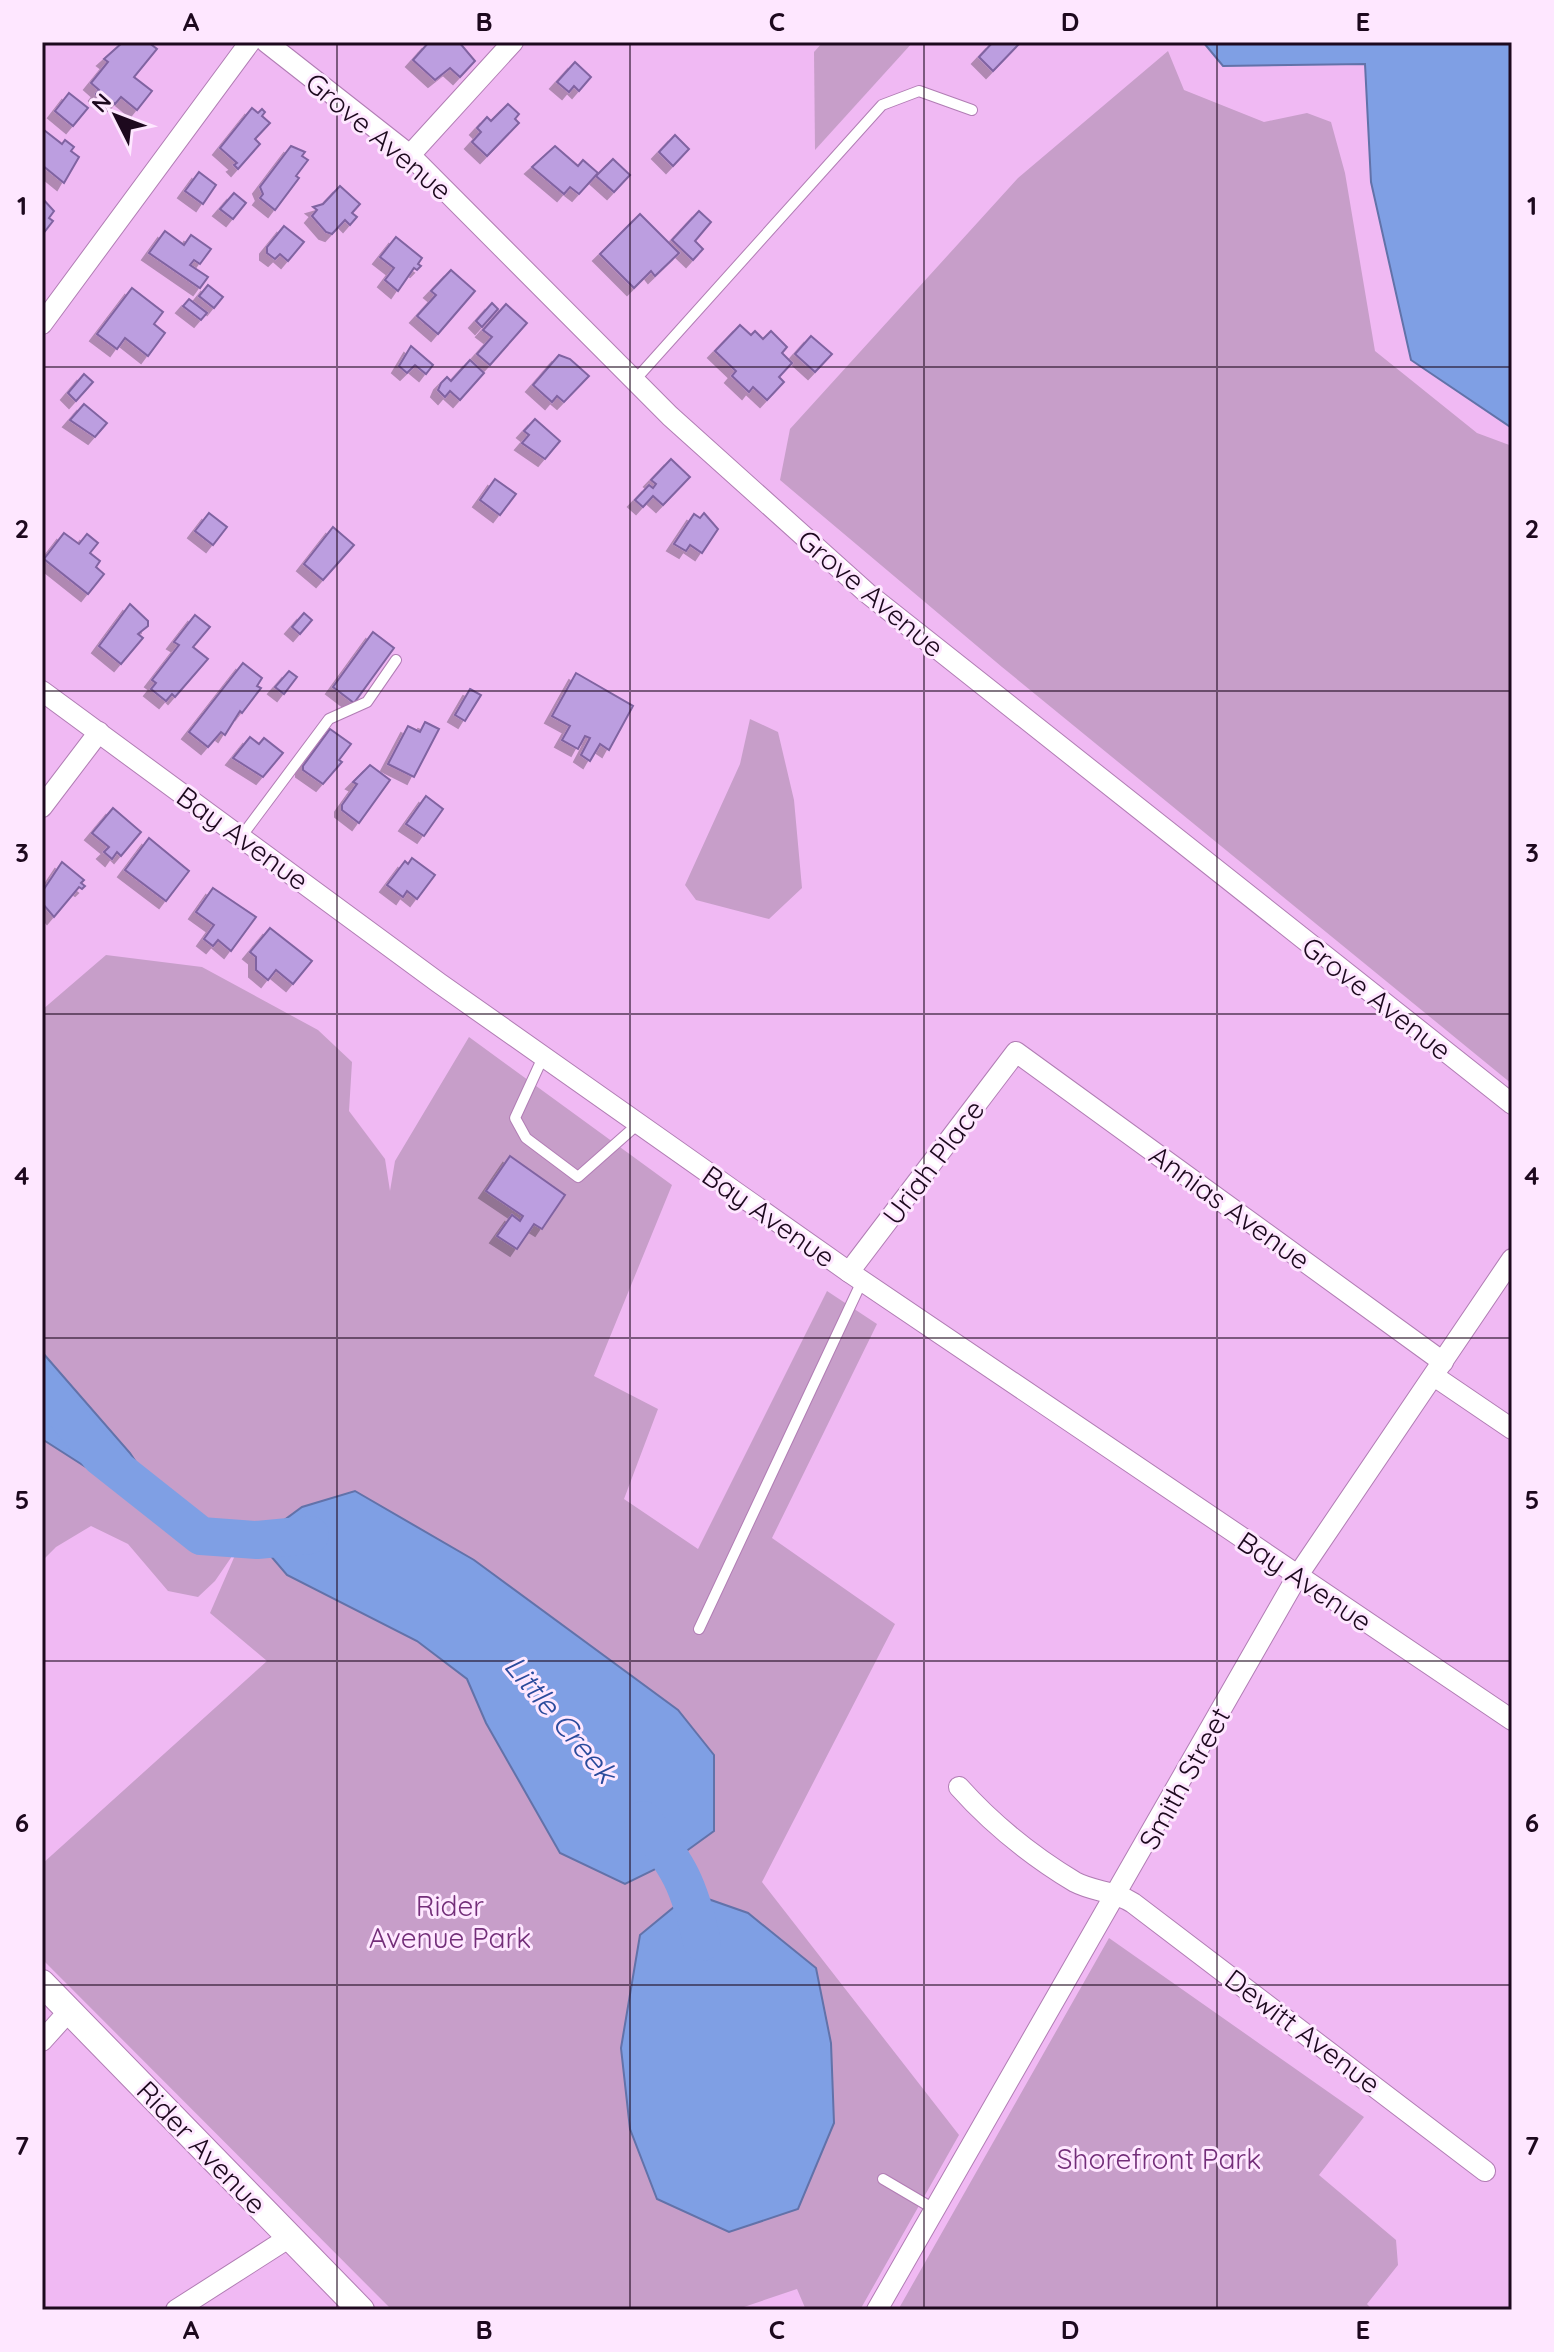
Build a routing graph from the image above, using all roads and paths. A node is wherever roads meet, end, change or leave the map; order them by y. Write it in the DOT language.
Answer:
graph roads {
  1 [pos="250,42"];
  2 [pos="266,42"];
  3 [pos="513,42"];
  4 [pos="972,110"];
  5 [pos="410,155"];
  6 [pos="42,324"];
  7 [pos="635,380"];
  8 [pos="396,660"];
  9 [pos="42,691"];
  10 [pos="99,732"];
  11 [pos="42,807"];
  12 [pos="241,837"];
  13 [pos="1016,1052"];
  14 [pos="543,1057"];
  15 [pos="1512,1104"];
  16 [pos="638,1124"];
  17 [pos="1512,1259"];
  18 [pos="856,1277"];
  19 [pos="1438,1369"];
  20 [pos="1512,1429"];
  21 [pos="1298,1575"];
  22 [pos="699,1629"];
  23 [pos="1512,1720"];
  24 [pos="959,1787"];
  25 [pos="1119,1893"];
  26 [pos="42,1983"];
  27 [pos="69,2011"];
  28 [pos="42,2041"];
  29 [pos="1485,2171"];
  30 [pos="883,2179"];
  31 [pos="934,2209"];
  32 [pos="290,2237"];
  33 [pos="176,2310"];
  34 [pos="361,2310"];
  35 [pos="877,2310"];
  1 -- 6 [label="street"];
  2 -- 5 [label="street, Grove Avenue"];
  3 -- 5 [label="street"];
  4 -- 7 [label="lane"];
  5 -- 7 [label="street, Grove Avenue"];
  7 -- 15 [label="street, Grove Avenue"];
  8 -- 12 [label="lane"];
  9 -- 10 [label="street, Bay Avenue"];
  10 -- 11 [label="street"];
  10 -- 12 [label="street, Bay Avenue"];
  12 -- 14 [label="street, Bay Avenue"];
  13 -- 18 [label="street, Uriah Place"];
  13 -- 19 [label="street, Annias Avenue"];
  14 -- 16 [label="street, Bay Avenue"];
  14 -- 16 [label="lane"];
  16 -- 18 [label="street, Bay Avenue"];
  17 -- 19 [label="street, Smith Street"];
  18 -- 21 [label="street, Bay Avenue"];
  18 -- 22 [label="lane"];
  19 -- 20 [label="street, Annias Avenue"];
  19 -- 21 [label="street, Smith Street"];
  21 -- 23 [label="street, Bay Avenue"];
  21 -- 25 [label="street, Smith Street"];
  24 -- 25 [label="street"];
  25 -- 29 [label="street, Dewitt Avenue"];
  25 -- 31 [label="street, Smith Street"];
  26 -- 27 [label="street, Rider Avenue"];
  27 -- 28 [label="street"];
  27 -- 32 [label="street, Rider Avenue"];
  30 -- 31 [label="lane"];
  31 -- 35 [label="street, Smith Street"];
  32 -- 33 [label="street"];
  32 -- 34 [label="street, Rider Avenue"];
}
